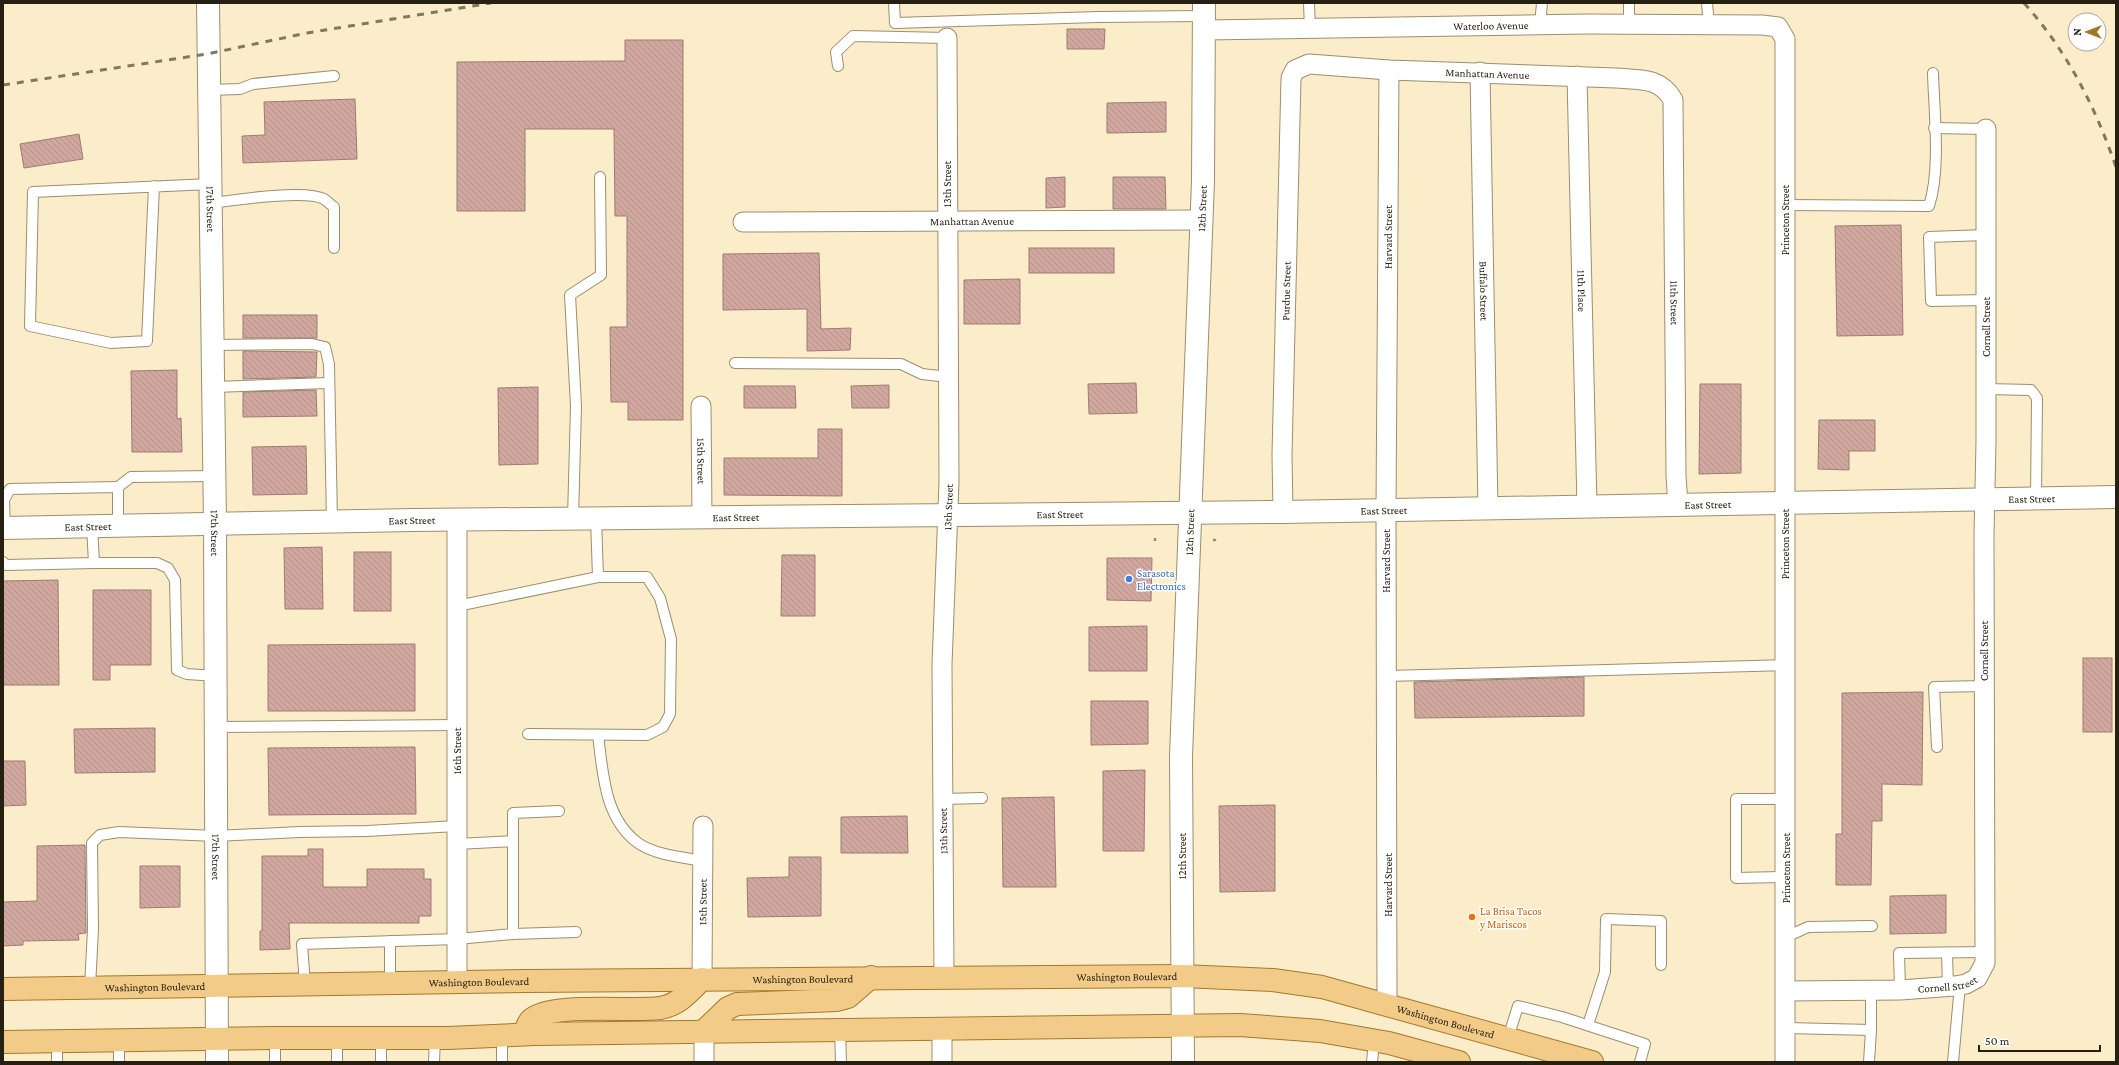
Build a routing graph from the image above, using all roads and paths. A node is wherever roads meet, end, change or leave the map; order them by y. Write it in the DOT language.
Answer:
graph roads {
  1 [pos="208,3"];
  2 [pos="894,3"];
  3 [pos="1309,3"];
  4 [pos="1542,3"];
  5 [pos="1629,3"];
  6 [pos="1707,3"];
  7 [pos="1204,16"];
  8 [pos="1540,25"];
  9 [pos="1629,25"];
  10 [pos="1709,25"];
  11 [pos="1778,28"];
  12 [pos="1310,29"];
  13 [pos="947,30"];
  14 [pos="838,66"];
  15 [pos="1295,70"];
  16 [pos="1389,70"];
  17 [pos="1480,72"];
  18 [pos="1933,73"];
  19 [pos="334,76"];
  20 [pos="1577,76"];
  21 [pos="209,90"];
  22 [pos="1673,100"];
  23 [pos="1934,128"];
  24 [pos="1986,129"];
  25 [pos="600,177"];
  26 [pos="154,186"];
  27 [pos="211,193"];
  28 [pos="1785,205"];
  29 [pos="1200,220"];
  30 [pos="947,221"];
  31 [pos="743,222"];
  32 [pos="1986,235"];
  33 [pos="334,248"];
  34 [pos="1986,300"];
  35 [pos="213,345"];
  36 [pos="735,363"];
  37 [pos="948,377"];
  38 [pos="329,383"];
  39 [pos="214,387"];
  40 [pos="1986,388"];
  41 [pos="701,406"];
  42 [pos="215,476"];
  43 [pos="115,487"];
  44 [pos="2116,497"];
  45 [pos="2036,498"];
  46 [pos="1985,499"];
  47 [pos="1785,503"];
  48 [pos="1678,505"];
  49 [pos="1587,507"];
  50 [pos="1488,508"];
  51 [pos="1386,510"];
  52 [pos="1283,512"];
  53 [pos="1190,513"];
  54 [pos="948,516"];
  55 [pos="702,517"];
  56 [pos="596,518"];
  57 [pos="573,519"];
  58 [pos="332,521"];
  59 [pos="457,521"];
  60 [pos="215,523"];
  61 [pos="118,525"];
  62 [pos="92,526"];
  63 [pos="4,528"];
  64 [pos="5,563"];
  65 [pos="94,563"];
  66 [pos="598,577"];
  67 [pos="457,606"];
  68 [pos="1785,665"];
  69 [pos="216,676"];
  70 [pos="1387,676"];
  71 [pos="1985,686"];
  72 [pos="457,725"];
  73 [pos="216,727"];
  74 [pos="528,734"];
  75 [pos="598,735"];
  76 [pos="1937,747"];
  77 [pos="982,798"];
  78 [pos="942,799"];
  79 [pos="1786,799"];
  80 [pos="559,811"];
  81 [pos="703,826"];
  82 [pos="457,835"];
  83 [pos="216,836"];
  84 [pos="513,841"];
  85 [pos="702,861"];
  86 [pos="1786,877"];
  87 [pos="1872,926"];
  88 [pos="576,932"];
  89 [pos="513,934"];
  90 [pos="1786,937"];
  91 [pos="457,939"];
  92 [pos="390,941"];
  93 [pos="1986,952"];
  94 [pos="1947,953"];
  95 [pos="1661,965"];
  96 [pos="1183,976"];
  97 [pos="871,977"];
  98 [pos="944,977"];
  99 [pos="702,979"];
  100 [pos="457,982"];
  101 [pos="390,983"];
  102 [pos="216,986"];
  103 [pos="305,986"];
  104 [pos="1954,986"];
  105 [pos="90,987"];
  106 [pos="3,989"];
  107 [pos="1871,990"];
  108 [pos="1900,990"];
  109 [pos="1786,992"];
  110 [pos="1387,1004"];
  111 [pos="1183,1026"];
  112 [pos="1588,1026"];
  113 [pos="1786,1028"];
  114 [pos="942,1029"];
  115 [pos="840,1030"];
  116 [pos="1871,1030"];
  117 [pos="704,1032"];
  118 [pos="525,1034"];
  119 [pos="502,1035"];
  120 [pos="337,1037"];
  121 [pos="274,1038"];
  122 [pos="381,1038"];
  123 [pos="435,1038"];
  124 [pos="1508,1038"];
  125 [pos="217,1039"];
  126 [pos="1374,1041"];
  127 [pos="3,1042"];
  128 [pos="119,1051"];
  129 [pos="57,1052"];
  130 [pos="217,1062"];
  131 [pos="275,1062"];
  132 [pos="337,1062"];
  133 [pos="381,1062"];
  134 [pos="434,1062"];
  135 [pos="502,1062"];
  136 [pos="704,1062"];
  137 [pos="841,1062"];
  138 [pos="942,1062"];
  139 [pos="1183,1062"];
  140 [pos="1372,1062"];
  141 [pos="1459,1062"];
  142 [pos="1592,1062"];
  143 [pos="1640,1062"];
  144 [pos="1785,1062"];
  145 [pos="1869,1062"];
  146 [pos="1953,1062"];
  1 -- 21 [label="street, 17th Street"];
  2 -- 13 [label="lane"];
  3 -- 12 [label="lane"];
  4 -- 8 [label="lane"];
  5 -- 9 [label="lane"];
  6 -- 10 [label="lane"];
  7 -- 12 [label="street, Waterloo Avenue"];
  7 -- 13 [label="lane"];
  7 -- 29 [label="street, 12th Street"];
  8 -- 9 [label="street, Waterloo Avenue"];
  8 -- 12 [label="street, Waterloo Avenue"];
  9 -- 10 [label="street, Waterloo Avenue"];
  10 -- 11 [label="street, Waterloo Avenue"];
  11 -- 28 [label="street, Princeton Street"];
  13 -- 14 [label="lane"];
  13 -- 30 [label="street, 13th Street"];
  15 -- 16 [label="street, Manhattan Avenue"];
  15 -- 52 [label="street, Purdue Street"];
  16 -- 17 [label="street, Manhattan Avenue"];
  16 -- 51 [label="street, Harvard Street"];
  17 -- 20 [label="street, Manhattan Avenue"];
  17 -- 50 [label="street, Buffalo Street"];
  18 -- 23 [label="lane"];
  19 -- 21 [label="lane"];
  20 -- 22 [label="street, Manhattan Avenue"];
  20 -- 49 [label="street, 11th Place"];
  21 -- 27 [label="street, 17th Street"];
  22 -- 48 [label="street, 11th Street"];
  23 -- 24 [label="lane"];
  23 -- 28 [label="lane"];
  24 -- 32 [label="street, Cornell Street"];
  25 -- 57 [label="lane"];
  26 -- 26 [label="lane"];
  26 -- 27 [label="lane"];
  27 -- 33 [label="lane"];
  27 -- 35 [label="street, 17th Street"];
  28 -- 47 [label="street, Princeton Street"];
  29 -- 30 [label="street, Manhattan Avenue"];
  29 -- 53 [label="street, 12th Street"];
  30 -- 31 [label="street, Manhattan Avenue"];
  30 -- 37 [label="street, 13th Street"];
  32 -- 34 [label="street, Cornell Street"];
  32 -- 34 [label="lane"];
  34 -- 40 [label="street, Cornell Street"];
  35 -- 38 [label="lane"];
  35 -- 39 [label="street, 17th Street"];
  36 -- 37 [label="lane"];
  37 -- 54 [label="street, 13th Street"];
  38 -- 39 [label="lane"];
  38 -- 58 [label="lane"];
  39 -- 42 [label="street, 17th Street"];
  40 -- 45 [label="lane"];
  40 -- 46 [label="street, Cornell Street"];
  41 -- 55 [label="street, 15th Street"];
  42 -- 43 [label="lane"];
  42 -- 60 [label="street, 17th Street"];
  43 -- 61 [label="lane"];
  43 -- 63 [label="lane"];
  44 -- 45 [label="street, East Street"];
  45 -- 46 [label="street, East Street"];
  46 -- 47 [label="street, East Street"];
  46 -- 71 [label="street, Cornell Street"];
  47 -- 48 [label="street, East Street"];
  47 -- 68 [label="street, Princeton Street"];
  48 -- 49 [label="street, East Street"];
  49 -- 50 [label="street, East Street"];
  50 -- 51 [label="street, East Street"];
  51 -- 52 [label="street, East Street"];
  51 -- 70 [label="street, Harvard Street"];
  52 -- 53 [label="street, East Street"];
  53 -- 54 [label="street, East Street"];
  53 -- 96 [label="street, 12th Street"];
  54 -- 55 [label="street, East Street"];
  54 -- 78 [label="street, 13th Street"];
  55 -- 56 [label="street, East Street"];
  56 -- 57 [label="street, East Street"];
  56 -- 66 [label="lane"];
  57 -- 59 [label="street, East Street"];
  58 -- 59 [label="street, East Street"];
  58 -- 60 [label="street, East Street"];
  59 -- 67 [label="street, 16th Street"];
  60 -- 61 [label="street, East Street"];
  60 -- 69 [label="street, 17th Street"];
  61 -- 62 [label="street, East Street"];
  62 -- 63 [label="street, East Street"];
  62 -- 65 [label="lane"];
  64 -- 65 [label="lane"];
  65 -- 69 [label="lane"];
  66 -- 67 [label="lane"];
  66 -- 75 [label="lane"];
  67 -- 72 [label="street, 16th Street"];
  68 -- 70 [label="lane"];
  68 -- 79 [label="street, Princeton Street"];
  69 -- 73 [label="street, 17th Street"];
  70 -- 110 [label="street, Harvard Street"];
  71 -- 76 [label="lane"];
  71 -- 93 [label="street, Cornell Street"];
  72 -- 73 [label="lane"];
  72 -- 82 [label="street, 16th Street"];
  73 -- 83 [label="street, 17th Street"];
  74 -- 75 [label="lane"];
  75 -- 85 [label="lane"];
  77 -- 78 [label="lane"];
  78 -- 98 [label="street, 13th Street"];
  79 -- 86 [label="street, Princeton Street"];
  79 -- 86 [label="lane"];
  80 -- 84 [label="lane"];
  81 -- 85 [label="street, 15th Street"];
  82 -- 83 [label="lane"];
  82 -- 84 [label="lane"];
  82 -- 91 [label="street, 16th Street"];
  83 -- 102 [label="street, 17th Street"];
  83 -- 105 [label="lane"];
  84 -- 89 [label="lane"];
  85 -- 99 [label="street, 15th Street"];
  86 -- 90 [label="street, Princeton Street"];
  87 -- 90 [label="lane"];
  88 -- 89 [label="lane"];
  89 -- 91 [label="lane"];
  90 -- 109 [label="street, Princeton Street"];
  91 -- 92 [label="lane"];
  91 -- 100 [label="street, 16th Street"];
  92 -- 101 [label="lane"];
  92 -- 103 [label="lane"];
  93 -- 94 [label="lane"];
  93 -- 104 [label="street, Cornell Street"];
  94 -- 104 [label="lane"];
  94 -- 108 [label="lane"];
  95 -- 112 [label="lane"];
  96 -- 98 [label="main road, Washington Boulevard"];
  96 -- 110 [label="main road, Washington Boulevard"];
  96 -- 111 [label="street, 12th Street"];
  97 -- 98 [label="main road, Washington Boulevard"];
  97 -- 99 [label="main road, Washington Boulevard"];
  97 -- 117 [label="main road"];
  99 -- 100 [label="main road, Washington Boulevard"];
  99 -- 118 [label="main road"];
  100 -- 101 [label="main road, Washington Boulevard"];
  101 -- 103 [label="main road, Washington Boulevard"];
  102 -- 103 [label="main road, Washington Boulevard"];
  102 -- 105 [label="main road, Washington Boulevard"];
  102 -- 125 [label="street, 17th Street"];
  104 -- 108 [label="street, Cornell Street"];
  104 -- 146 [label="lane"];
  105 -- 106 [label="main road, Washington Boulevard"];
  107 -- 108 [label="street, Cornell Street"];
  107 -- 109 [label="street, Cornell Street"];
  107 -- 116 [label="lane"];
  109 -- 113 [label="street, Princeton Street"];
  110 -- 124 [label="main road, Washington Boulevard"];
  111 -- 114 [label="main road"];
  111 -- 126 [label="main road"];
  111 -- 139 [label="street, 12th Street"];
  112 -- 124 [label="lane"];
  112 -- 143 [label="lane"];
  113 -- 116 [label="lane"];
  113 -- 144 [label="street, Princeton Street"];
  114 -- 115 [label="main road"];
  114 -- 138 [label="street"];
  115 -- 117 [label="main road"];
  115 -- 137 [label="lane"];
  116 -- 145 [label="lane"];
  117 -- 118 [label="main road"];
  117 -- 136 [label="street"];
  118 -- 119 [label="main road"];
  119 -- 123 [label="main road"];
  119 -- 135 [label="lane"];
  120 -- 121 [label="main road"];
  120 -- 122 [label="main road"];
  120 -- 132 [label="lane"];
  121 -- 125 [label="main road"];
  121 -- 131 [label="lane"];
  122 -- 123 [label="main road"];
  122 -- 133 [label="lane"];
  123 -- 134 [label="lane"];
  124 -- 142 [label="main road, Washington Boulevard"];
  125 -- 128 [label="main road"];
  125 -- 130 [label="street, 17th Street"];
  126 -- 140 [label="lane"];
  126 -- 141 [label="main road"];
  127 -- 129 [label="main road"];
  128 -- 129 [label="main road"];
}
